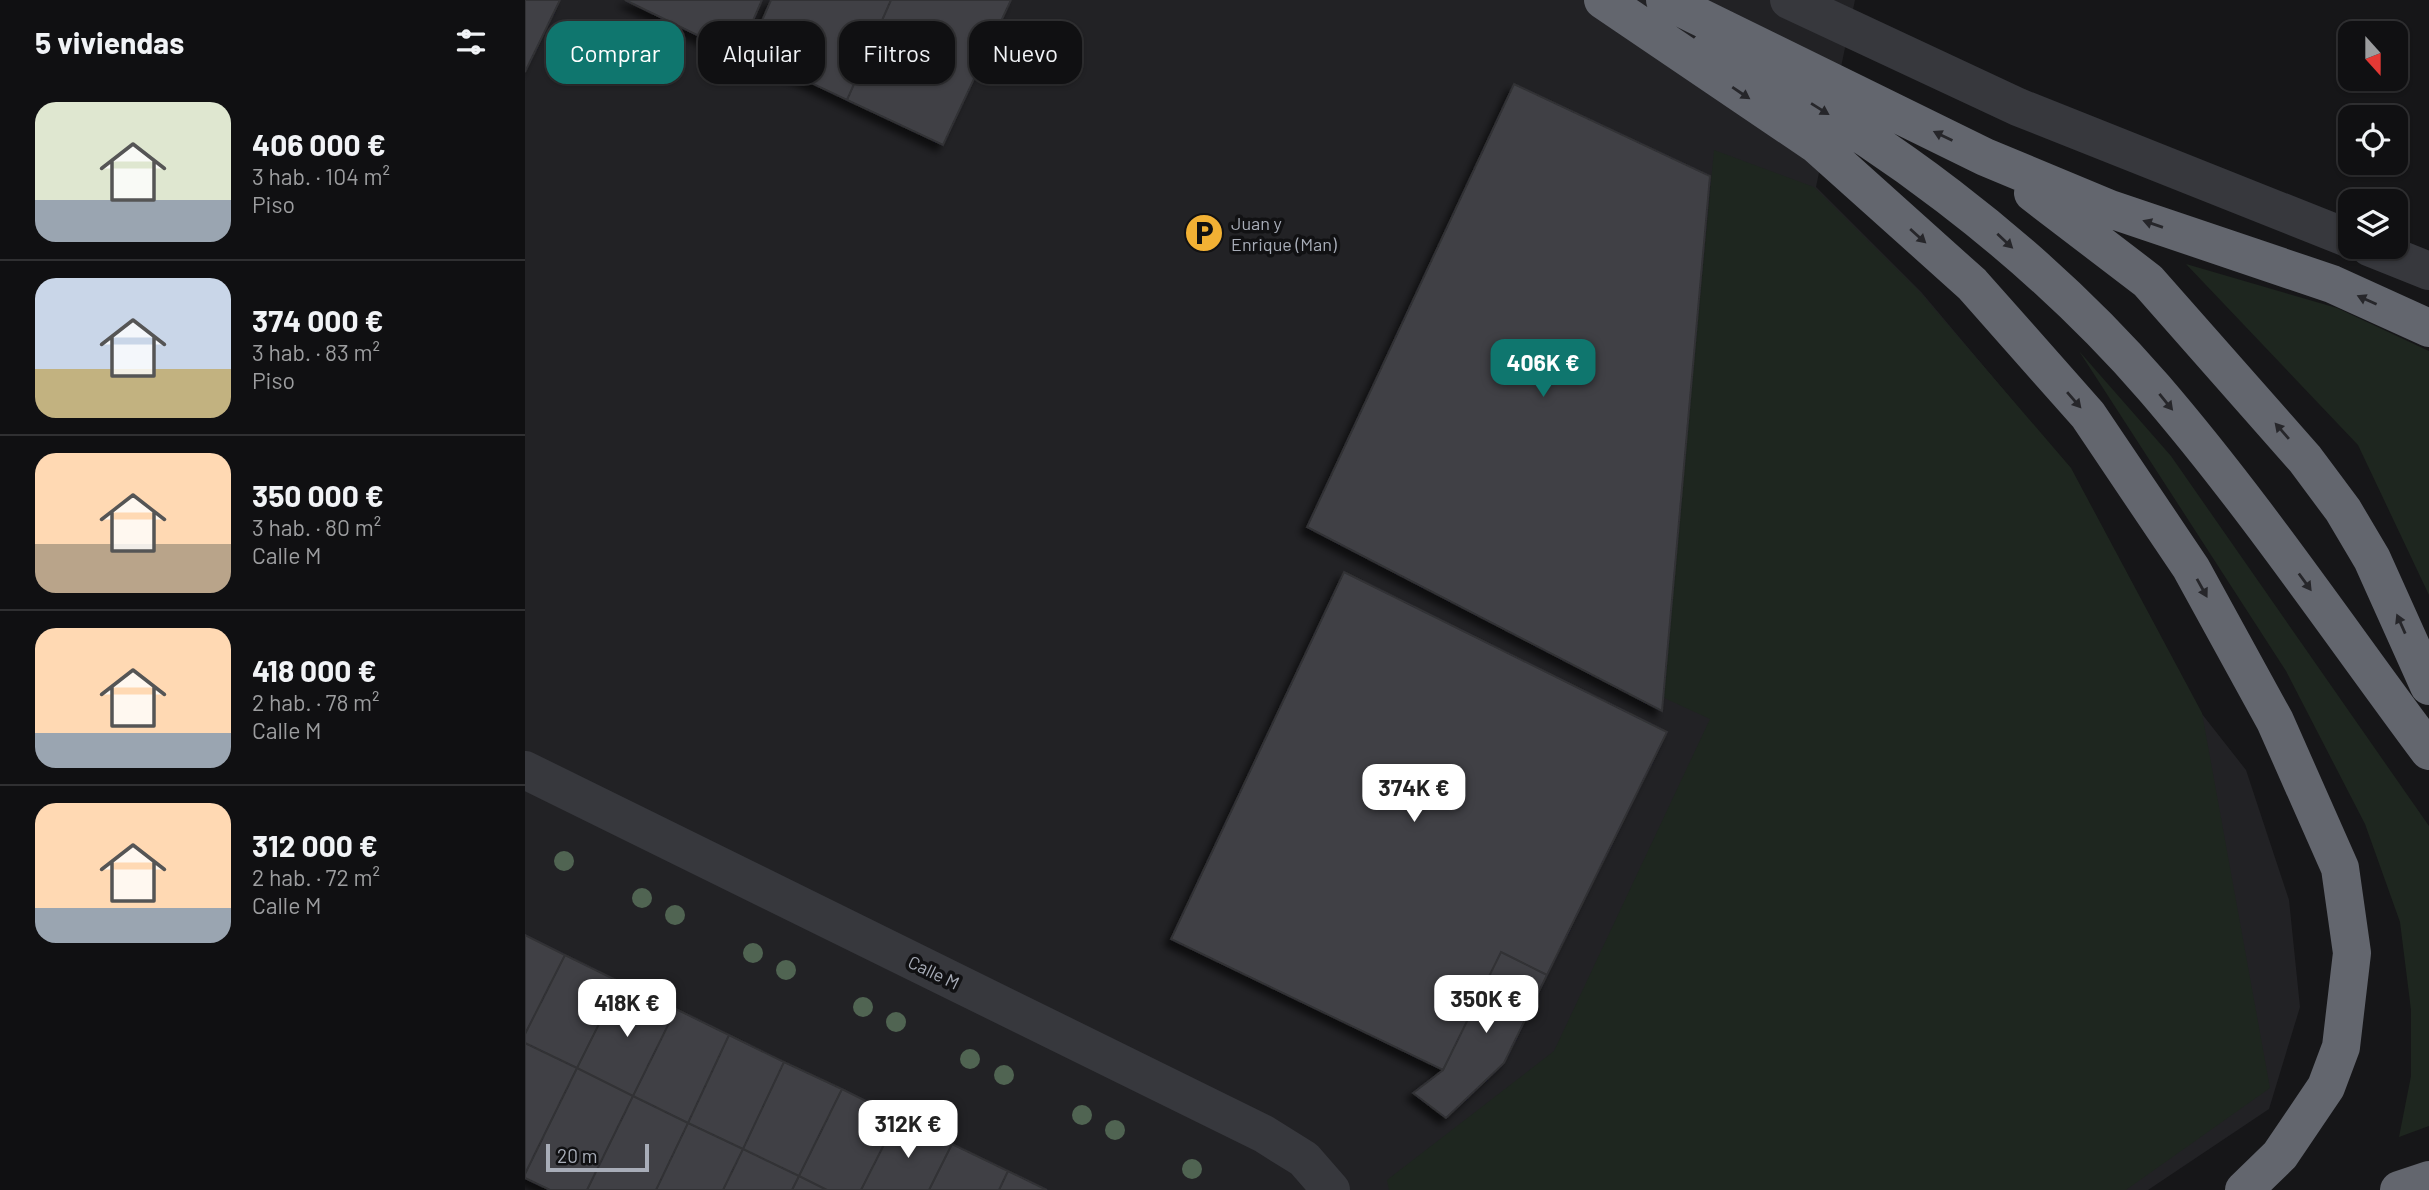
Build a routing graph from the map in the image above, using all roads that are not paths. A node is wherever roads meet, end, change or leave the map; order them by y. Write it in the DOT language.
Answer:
graph roads {
  1 [pos="1605,0"];
  2 [pos="1665,0"];
  3 [pos="1789,0"];
  4 [pos="1985,157"];
  5 [pos="2338,234"];
  6 [pos="2399,259"];
  7 [pos="2429,271"];
  8 [pos="2429,328"];
  9 [pos="2429,686"];
  10 [pos="2429,751"];
  11 [pos="525,770"];
  12 [pos="2429,1180"];
  13 [pos="1331,1190"];
  14 [pos="2244,1190"];
  15 [pos="2399,1190"];
  1 -- 10 [label="highway, one-way"];
  1 -- 14 [label="highway, one-way"];
  4 -- 2 [label="highway, one-way"];
  3 -- 5 [label="street"];
  8 -- 4 [label="highway, one-way"];
  9 -- 4 [label="highway, one-way"];
  6 -- 7 [label="street"];
  11 -- 13 [label="street, Calle M"];
  12 -- 15 [label="highway"];
}
